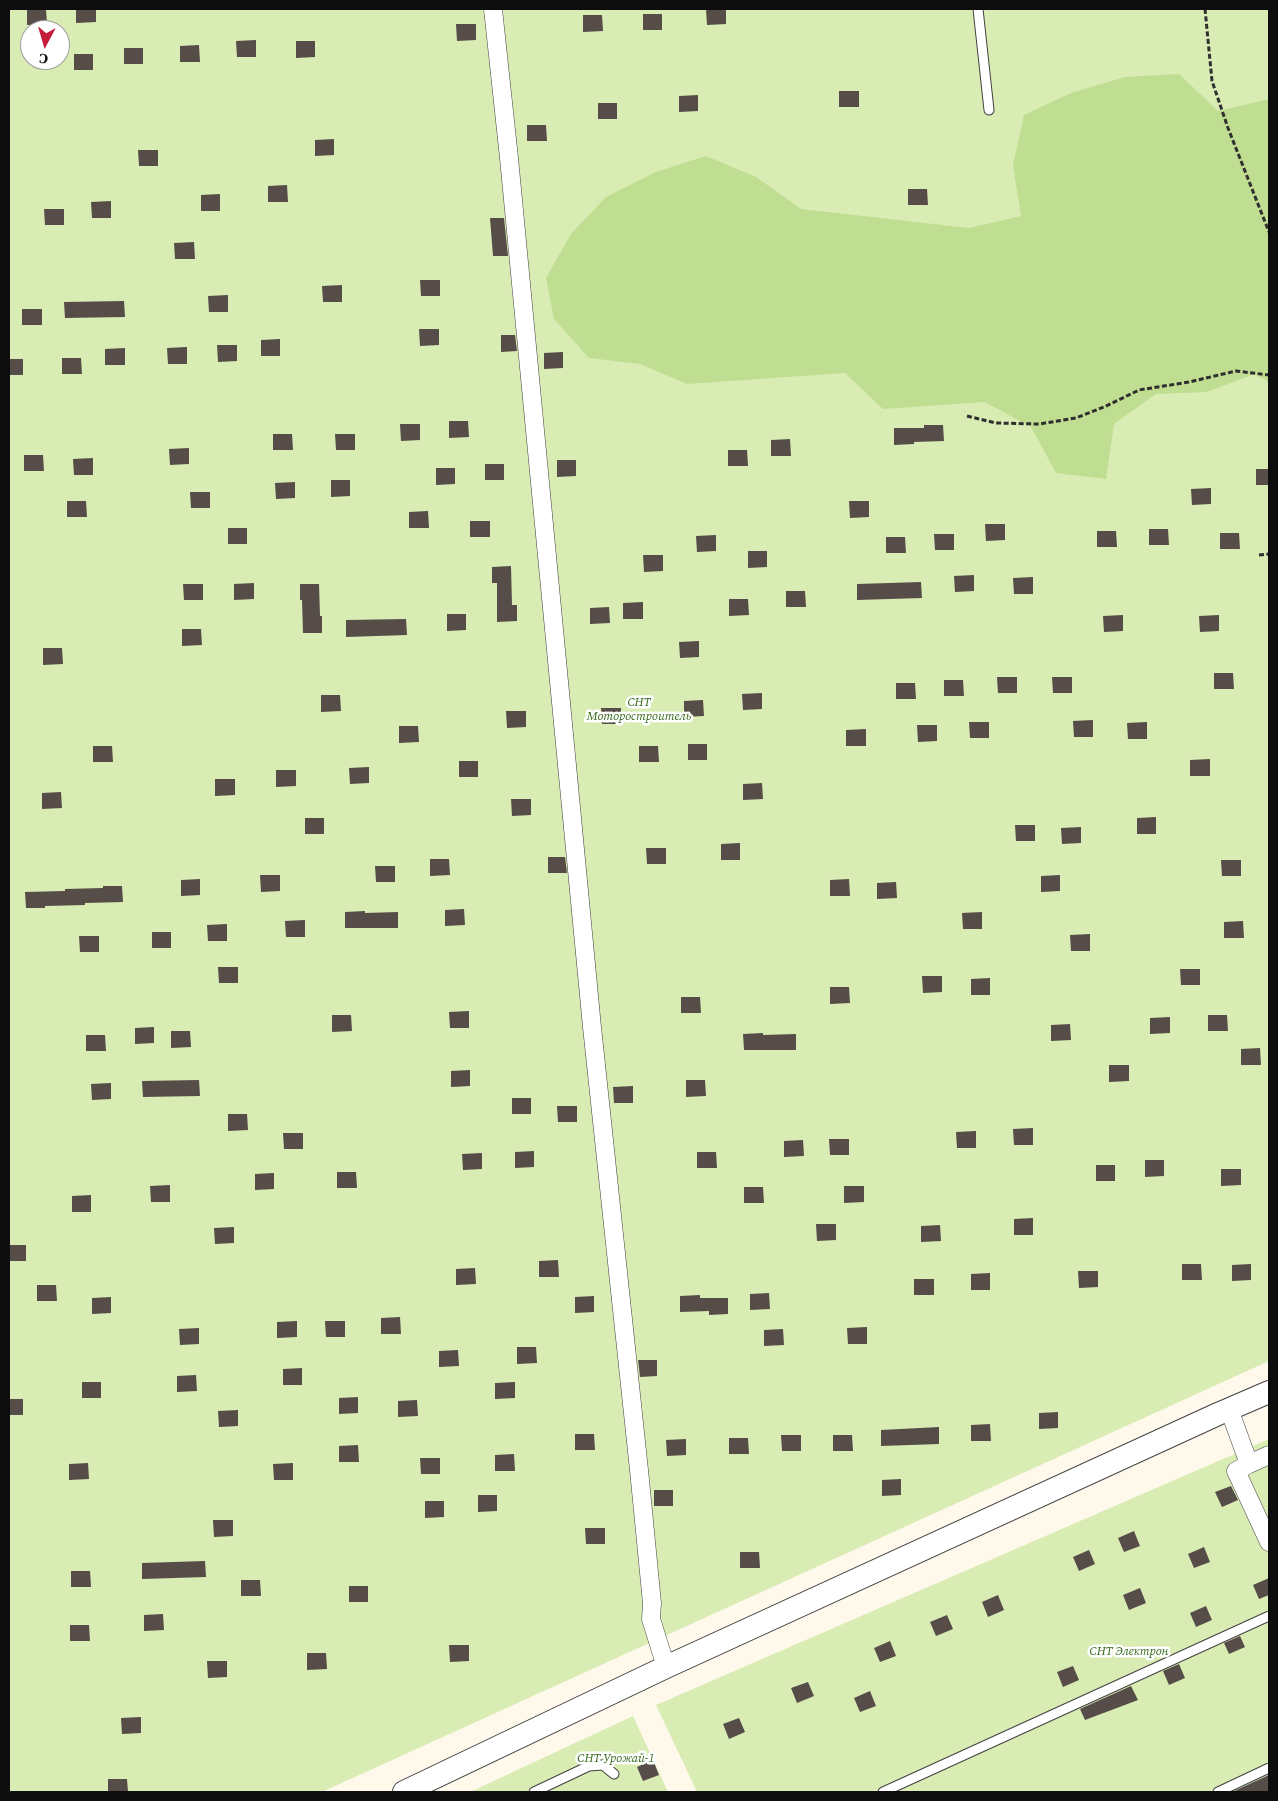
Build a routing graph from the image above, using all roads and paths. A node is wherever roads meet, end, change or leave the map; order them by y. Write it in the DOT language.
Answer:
graph roads {
  1 [pos="493,9"];
  2 [pos="978,9"];
  3 [pos="1205,9"];
  4 [pos="989,110"];
  5 [pos="1269,232"];
  6 [pos="1269,375"];
  7 [pos="967,416"];
  8 [pos="1269,554"];
  9 [pos="1259,555"];
  10 [pos="1269,1392"];
  11 [pos="1229,1409"];
  12 [pos="1269,1455"];
  13 [pos="1249,1464"];
  14 [pos="1269,1542"];
  15 [pos="1269,1616"];
  16 [pos="666,1667"];
  17 [pos="1269,1768"];
  18 [pos="614,1774"];
  19 [pos="404,1792"];
  20 [pos="534,1792"];
  21 [pos="883,1792"];
  22 [pos="1218,1792"];
  1 -- 16 [label="street"];
  2 -- 4 [label="lane"];
  3 -- 5 [label="path"];
  6 -- 7 [label="path"];
  8 -- 9 [label="path"];
  10 -- 11 [label="street"];
  11 -- 13 [label="street"];
  11 -- 16 [label="street"];
  12 -- 13 [label="street"];
  13 -- 14 [label="street"];
  15 -- 21 [label="lane"];
  16 -- 19 [label="street"];
  17 -- 22 [label="lane"];
  18 -- 20 [label="lane"];
}
